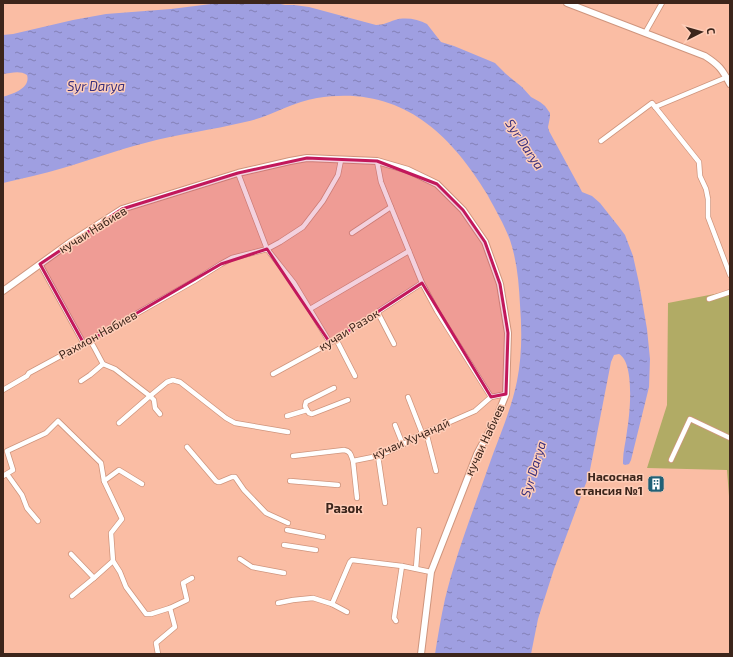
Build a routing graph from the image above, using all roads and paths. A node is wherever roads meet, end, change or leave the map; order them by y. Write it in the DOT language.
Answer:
graph roads {
  1 [pos="567,3"];
  2 [pos="662,3"];
  3 [pos="645,33"];
  4 [pos="728,77"];
  5 [pos="730,84"];
  6 [pos="655,107"];
  7 [pos="601,141"];
  8 [pos="341,160"];
  9 [pos="377,161"];
  10 [pos="238,173"];
  11 [pos="391,207"];
  12 [pos="352,233"];
  13 [pos="267,249"];
  14 [pos="409,252"];
  15 [pos="40,264"];
  16 [pos="730,275"];
  17 [pos="422,283"];
  18 [pos="3,292"];
  19 [pos="730,292"];
  20 [pos="710,299"];
  21 [pos="310,309"];
  22 [pos="378,312"];
  23 [pos="336,339"];
  24 [pos="90,340"];
  25 [pos="330,343"];
  26 [pos="84,344"];
  27 [pos="394,344"];
  28 [pos="103,364"];
  29 [pos="273,374"];
  30 [pos="355,376"];
  31 [pos="81,381"];
  32 [pos="334,388"];
  33 [pos="3,390"];
  34 [pos="506,394"];
  35 [pos="150,396"];
  36 [pos="408,397"];
  37 [pos="491,397"];
  38 [pos="348,400"];
  39 [pos="307,410"];
  40 [pos="160,414"];
  41 [pos="287,416"];
  42 [pos="119,423"];
  43 [pos="394,425"];
  44 [pos="288,432"];
  45 [pos="424,432"];
  46 [pos="730,438"];
  47 [pos="403,445"];
  48 [pos="187,447"];
  49 [pos="5,452"];
  50 [pos="293,456"];
  51 [pos="378,456"];
  52 [pos="671,460"];
  53 [pos="353,461"];
  54 [pos="436,471"];
  55 [pos="5,475"];
  56 [pos="104,481"];
  57 [pos="290,481"];
  58 [pos="142,484"];
  59 [pos="338,485"];
  60 [pos="357,498"];
  61 [pos="385,503"];
  62 [pos="38,521"];
  63 [pos="288,523"];
  64 [pos="287,530"];
  65 [pos="419,530"];
  66 [pos="323,537"];
  67 [pos="284,545"];
  68 [pos="316,550"];
  69 [pos="71,554"];
  70 [pos="240,559"];
  71 [pos="113,561"];
  72 [pos="402,566"];
  73 [pos="416,568"];
  74 [pos="431,572"];
  75 [pos="284,573"];
  76 [pos="94,578"];
  77 [pos="192,578"];
  78 [pos="72,596"];
  79 [pos="278,602"];
  80 [pos="332,604"];
  81 [pos="170,608"];
  82 [pos="347,612"];
  83 [pos="396,621"];
  84 [pos="158,654"];
  85 [pos="421,654"];
  1 -- 3 [label="main road"];
  2 -- 3 [label="street"];
  3 -- 4 [label="main road"];
  4 -- 5 [label="main road"];
  4 -- 6 [label="street"];
  6 -- 7 [label="street"];
  6 -- 16 [label="street"];
  8 -- 9 [label="main road, кучаи Набиев"];
  8 -- 10 [label="main road, кучаи Набиев"];
  8 -- 13 [label="street"];
  9 -- 11 [label="street, кучаи Набиев"];
  9 -- 34 [label="main road, кучаи Набиев"];
  10 -- 13 [label="street"];
  10 -- 15 [label="main road, кучаи Набиев"];
  11 -- 12 [label="street"];
  11 -- 14 [label="street, кучаи Набиев"];
  13 -- 21 [label="street"];
  13 -- 24 [label="street, Рахмон Набиев"];
  14 -- 17 [label="street, кучаи Набиев"];
  14 -- 21 [label="street"];
  15 -- 18 [label="main road, кучаи Набиев"];
  15 -- 26 [label="street"];
  17 -- 22 [label="street, кучаи Разок"];
  17 -- 37 [label="street, кучаи Набиев"];
  19 -- 20 [label="street"];
  21 -- 25 [label="street"];
  22 -- 23 [label="street, кучаи Разок"];
  22 -- 27 [label="street"];
  23 -- 25 [label="street, кучаи Разок"];
  23 -- 30 [label="street"];
  24 -- 26 [label="street, Рахмон Набиев"];
  24 -- 28 [label="street"];
  25 -- 29 [label="street, кучаи Разок"];
  26 -- 33 [label="street, Рахмон Набиев"];
  28 -- 31 [label="street"];
  28 -- 35 [label="street"];
  32 -- 39 [label="street"];
  34 -- 37 [label="street, кӯчаи Хуҷандӣ"];
  34 -- 74 [label="main road, кучаи Набиев"];
  35 -- 40 [label="street"];
  35 -- 42 [label="street"];
  35 -- 44 [label="street"];
  36 -- 45 [label="street"];
  37 -- 45 [label="street, кӯчаи Хуҷандӣ"];
  38 -- 39 [label="street"];
  39 -- 41 [label="street"];
  43 -- 47 [label="street"];
  45 -- 47 [label="street, кӯчаи Хуҷандӣ"];
  45 -- 54 [label="street"];
  46 -- 52 [label="street"];
  47 -- 51 [label="street, кӯчаи Хуҷандӣ"];
  48 -- 63 [label="street"];
  49 -- 55 [label="street"];
  49 -- 56 [label="street"];
  50 -- 53 [label="street"];
  51 -- 53 [label="street, кӯчаи Хуҷандӣ"];
  51 -- 61 [label="street"];
  53 -- 60 [label="street"];
  55 -- 62 [label="street"];
  56 -- 58 [label="street"];
  56 -- 71 [label="street"];
  57 -- 59 [label="street"];
  64 -- 66 [label="street"];
  65 -- 73 [label="street"];
  67 -- 68 [label="street"];
  69 -- 76 [label="street"];
  70 -- 75 [label="street"];
  71 -- 76 [label="street"];
  71 -- 81 [label="street"];
  72 -- 73 [label="street"];
  72 -- 80 [label="street"];
  72 -- 83 [label="street"];
  73 -- 74 [label="street"];
  74 -- 85 [label="main road, кучаи Набиев"];
  76 -- 78 [label="street"];
  77 -- 81 [label="street"];
  79 -- 80 [label="street"];
  80 -- 82 [label="street"];
  81 -- 84 [label="street"];
}
